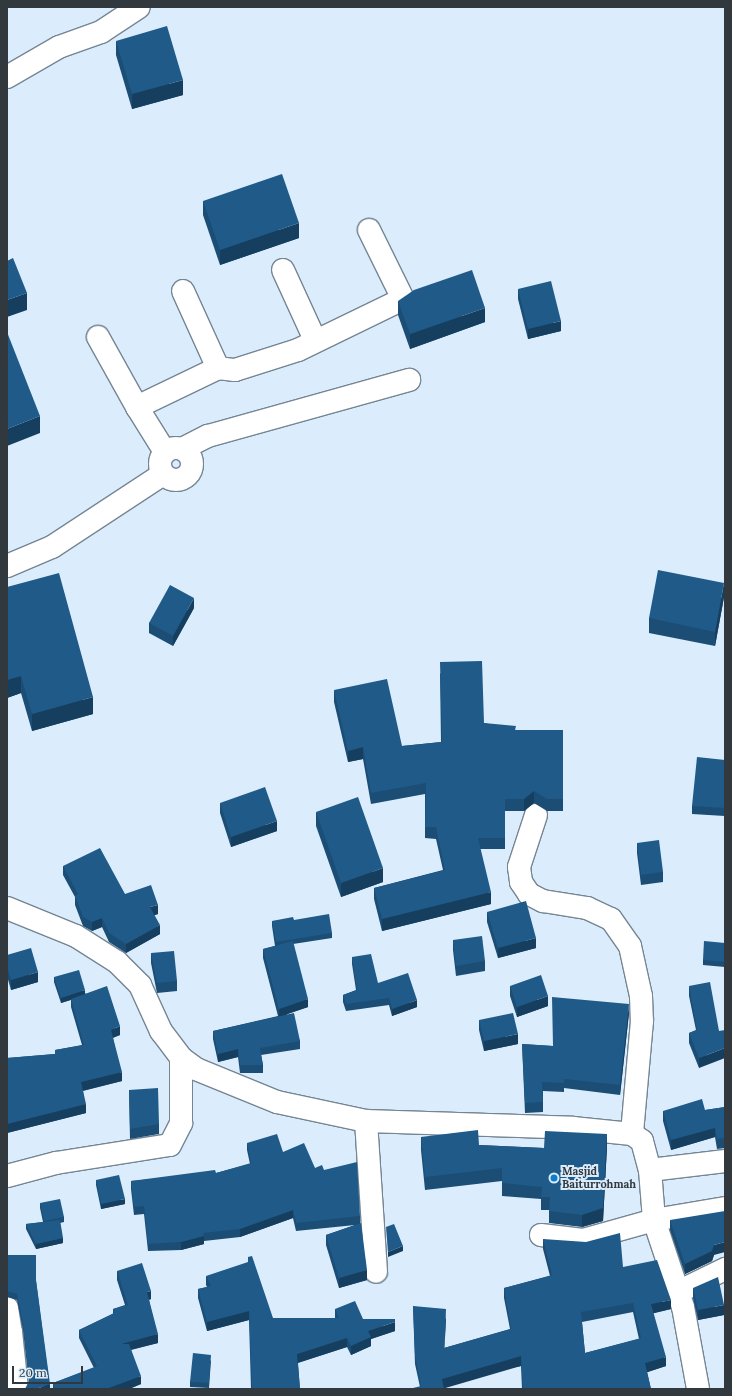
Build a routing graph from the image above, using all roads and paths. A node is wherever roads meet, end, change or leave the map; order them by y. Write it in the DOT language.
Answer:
graph roads {
  1 [pos="139,7"];
  2 [pos="7,77"];
  3 [pos="369,230"];
  4 [pos="283,270"];
  5 [pos="183,291"];
  6 [pos="98,337"];
  7 [pos="315,340"];
  8 [pos="218,368"];
  9 [pos="409,380"];
  10 [pos="137,408"];
  11 [pos="174,450"];
  12 [pos="163,474"];
  13 [pos="7,566"];
  14 [pos="536,815"];
  15 [pos="7,908"];
  16 [pos="180,1058"];
  17 [pos="366,1121"];
  18 [pos="632,1134"];
  19 [pos="725,1161"];
  20 [pos="650,1170"];
  21 [pos="7,1176"];
  22 [pos="725,1208"];
  23 [pos="654,1220"];
  24 [pos="541,1235"];
  25 [pos="725,1269"];
  26 [pos="376,1272"];
  27 [pos="676,1293"];
  28 [pos="7,1308"];
  29 [pos="9,1333"];
  30 [pos="17,1389"];
  31 [pos="698,1389"];
  1 -- 2 [label="street"];
  3 -- 7 [label="street"];
  4 -- 7 [label="street"];
  5 -- 8 [label="street"];
  6 -- 10 [label="street"];
  7 -- 8 [label="street"];
  8 -- 10 [label="street"];
  9 -- 11 [label="street"];
  10 -- 11 [label="street"];
  11 -- 12 [label="street"];
  11 -- 12 [label="street"];
  12 -- 13 [label="street"];
  14 -- 18 [label="street"];
  15 -- 16 [label="street"];
  16 -- 17 [label="street"];
  16 -- 21 [label="street"];
  17 -- 18 [label="street"];
  17 -- 26 [label="street"];
  18 -- 20 [label="street"];
  19 -- 20 [label="street"];
  20 -- 23 [label="street"];
  22 -- 23 [label="street"];
  23 -- 24 [label="street"];
  23 -- 27 [label="street"];
  25 -- 27 [label="street"];
  27 -- 31 [label="street"];
  28 -- 29 [label="street"];
  29 -- 30 [label="street"];
}
